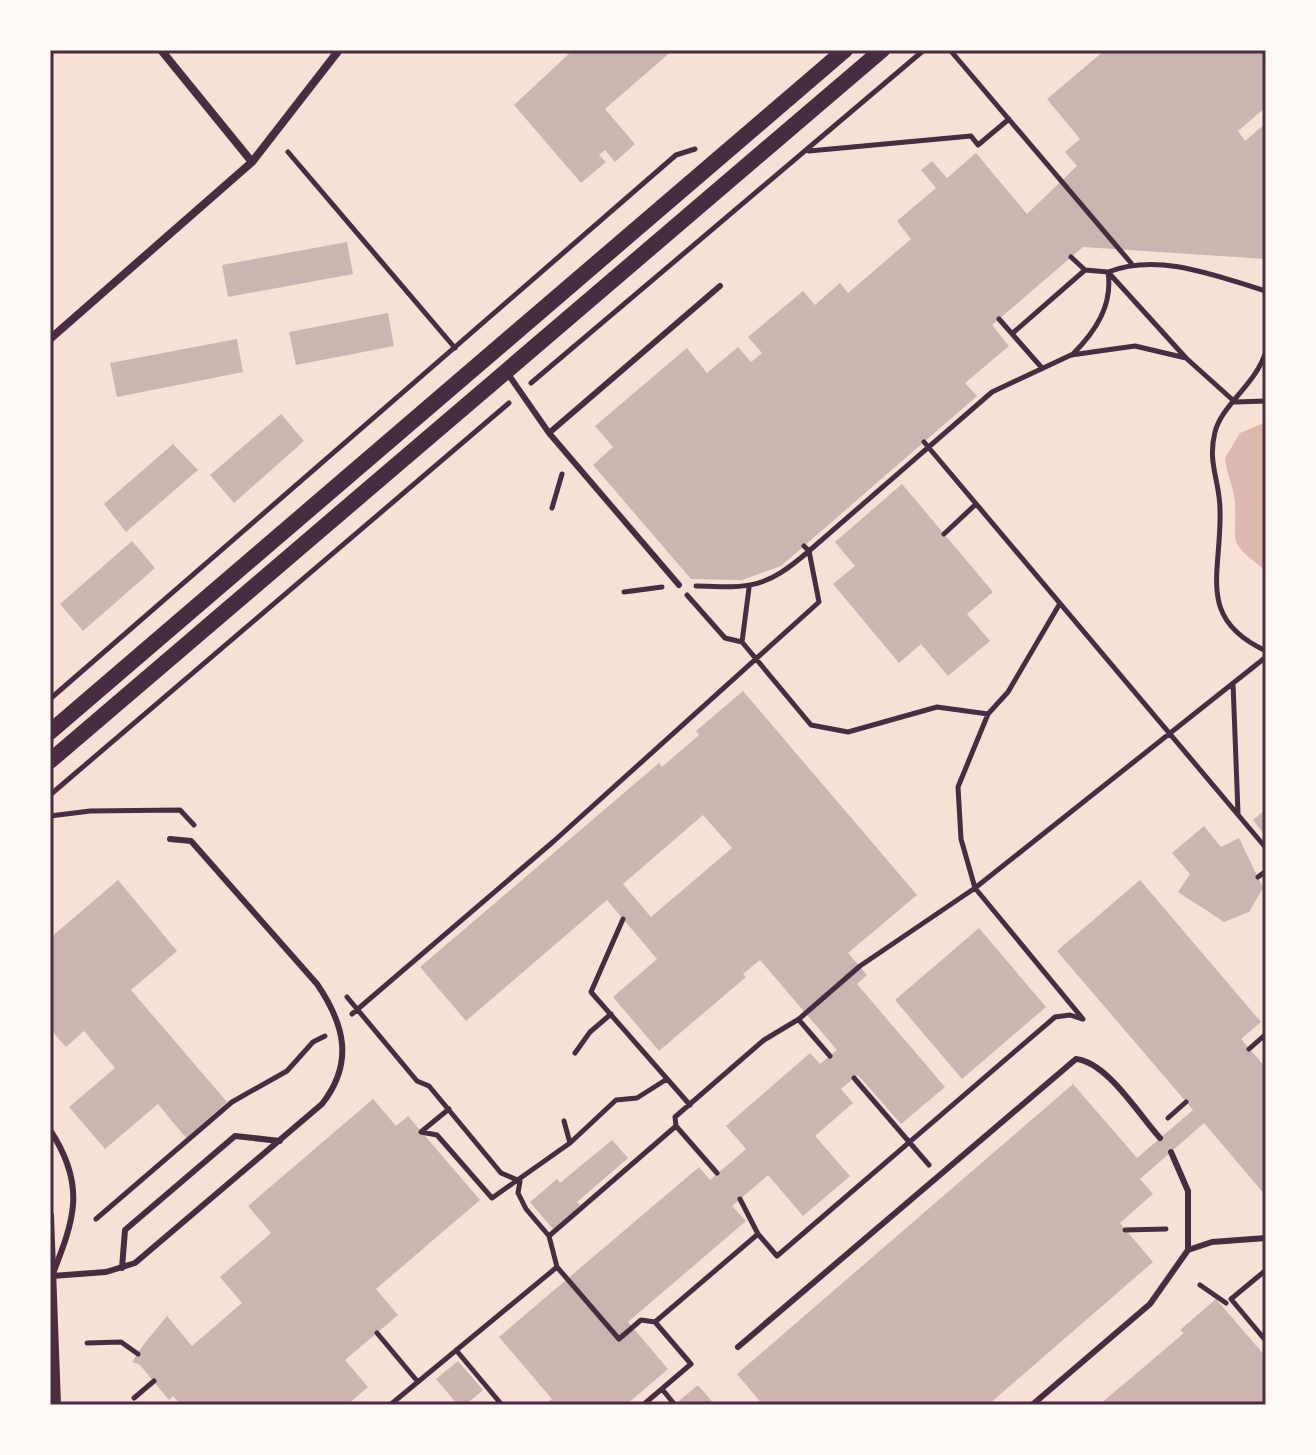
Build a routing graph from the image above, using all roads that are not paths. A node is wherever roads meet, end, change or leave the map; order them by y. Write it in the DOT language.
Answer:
graph roads {
  1 [pos="161,50"];
  2 [pos="339,50"];
  3 [pos="845,50"];
  4 [pos="882,50"];
  5 [pos="252,162"];
  6 [pos="720,286"];
  7 [pos="50,339"];
  8 [pos="505,371"];
  9 [pos="549,433"];
  10 [pos="679,585"];
  11 [pos="50,732"];
  12 [pos="50,761"];
  13 [pos="170,839"];
  14 [pos="50,1130"];
  15 [pos="1160,1138"];
  16 [pos="280,1141"];
  17 [pos="1171,1152"];
  18 [pos="50,1215"];
  19 [pos="1266,1238"];
  20 [pos="1188,1250"];
  21 [pos="122,1268"];
  22 [pos="52,1276"];
  23 [pos="738,1347"];
  24 [pos="57,1405"];
  25 [pos="1032,1405"];
  1 -- 5 [label="street"];
  2 -- 5 [label="street"];
  3 -- 11 [label="main road"];
  4 -- 8 [label="main road"];
  5 -- 7 [label="street"];
  6 -- 9 [label="lane"];
  8 -- 9 [label="lane"];
  8 -- 12 [label="main road"];
  9 -- 10 [label="lane"];
  13 -- 16 [label="lane"];
  14 -- 22 [label="lane"];
  15 -- 23 [label="lane"];
  16 -- 21 [label="lane"];
  16 -- 21 [label="lane"];
  17 -- 20 [label="lane"];
  18 -- 22 [label="street"];
  19 -- 20 [label="lane"];
  20 -- 25 [label="lane"];
  21 -- 22 [label="lane"];
  22 -- 24 [label="street"];
}
